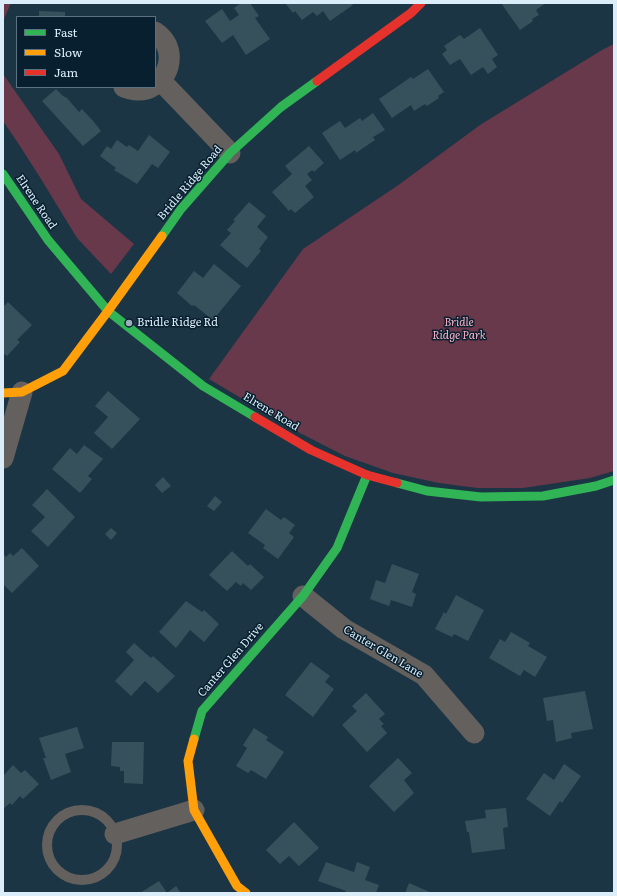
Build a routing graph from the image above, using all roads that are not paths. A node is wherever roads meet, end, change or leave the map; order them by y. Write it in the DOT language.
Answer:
graph roads {
  1 [pos="421,3"];
  2 [pos="156,33"];
  3 [pos="156,84"];
  4 [pos="126,88"];
  5 [pos="149,88"];
  6 [pos="230,153"];
  7 [pos="3,174"];
  8 [pos="108,311"];
  9 [pos="12,393"];
  10 [pos="3,458"];
  11 [pos="367,475"];
  12 [pos="614,480"];
  13 [pos="304,596"];
  14 [pos="474,733"];
  15 [pos="194,810"];
  16 [pos="115,834"];
  17 [pos="246,893"];
  1 -- 6 [label="street, Bridle Ridge Road"];
  2 -- 3 [label="street"];
  3 -- 6 [label="street"];
  4 -- 5 [label="street"];
  6 -- 8 [label="street, Bridle Ridge Road"];
  7 -- 8 [label="street, Elrene Road"];
  8 -- 9 [label="street, Bridle Ridge Road"];
  8 -- 11 [label="street, Elrene Road"];
  9 -- 10 [label="street"];
  11 -- 12 [label="street, Elrene Road"];
  11 -- 13 [label="street, Canter Glen Drive"];
  13 -- 14 [label="street, Canter Glen Lane"];
  13 -- 15 [label="street, Canter Glen Drive"];
  15 -- 16 [label="street"];
  15 -- 17 [label="street, Canter Glen Drive"];
  16 -- 16 [label="lane"];
}
